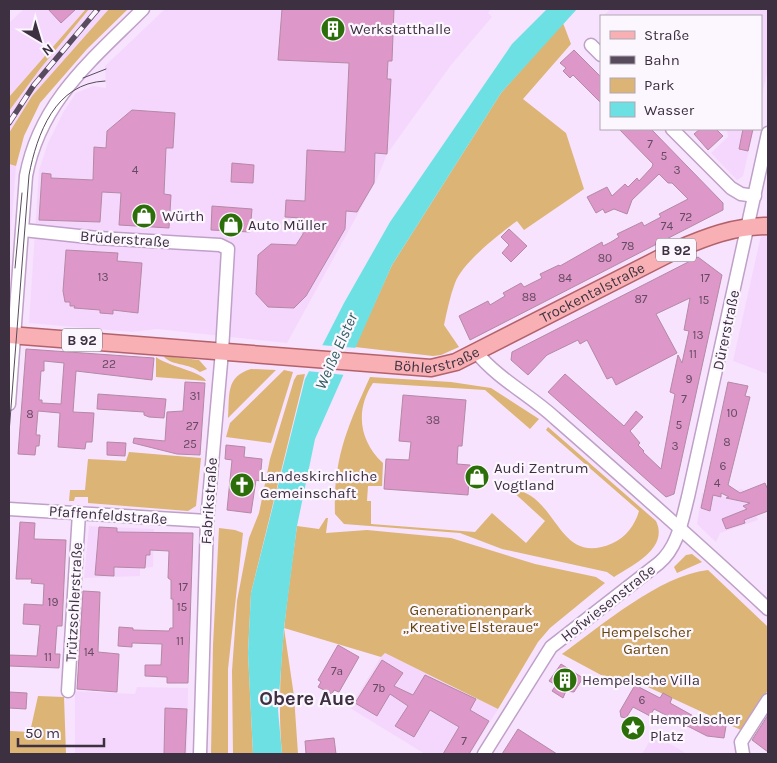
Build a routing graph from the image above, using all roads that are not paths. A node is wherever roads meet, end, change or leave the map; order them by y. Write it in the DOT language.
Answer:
graph roads {
  1 [pos="143,9"];
  2 [pos="591,45"];
  3 [pos="600,54"];
  4 [pos="673,130"];
  5 [pos="768,133"];
  6 [pos="755,196"];
  7 [pos="768,226"];
  8 [pos="748,227"];
  9 [pos="22,230"];
  10 [pos="228,249"];
  11 [pos="11,335"];
  12 [pos="222,351"];
  13 [pos="476,352"];
  14 [pos="9,404"];
  15 [pos="9,508"];
  16 [pos="79,514"];
  17 [pos="207,521"];
  18 [pos="680,527"];
  19 [pos="768,609"];
  20 [pos="68,691"];
  21 [pos="768,700"];
  22 [pos="200,754"];
  23 [pos="484,754"];
  24 [pos="743,754"];
  1 -- 9 [label="street"];
  2 -- 3 [label="street"];
  4 -- 6 [label="street"];
  5 -- 6 [label="street, Dürerstraße"];
  6 -- 8 [label="street, Dürerstraße"];
  7 -- 8 [label="main road, Trockentalstraße / B 92"];
  8 -- 13 [label="main road, Trockentalstraße / B 92"];
  8 -- 18 [label="street, Dürerstraße"];
  9 -- 10 [label="street, Brüderstraße"];
  9 -- 11 [label="street"];
  10 -- 12 [label="street, Fabrikstraße"];
  11 -- 12 [label="main road, Böhlerstraße / B 92"];
  11 -- 14 [label="street"];
  12 -- 13 [label="main road, Böhlerstraße / B 92"];
  12 -- 17 [label="street, Fabrikstraße"];
  13 -- 18 [label="street, Böhlerstraße"];
  15 -- 16 [label="street, Pfaffenfeldstraße"];
  16 -- 17 [label="street, Pfaffenfeldstraße"];
  16 -- 20 [label="street, Trützschlerstraße"];
  17 -- 22 [label="street, Fabrikstraße"];
  18 -- 19 [label="street, Böhlerstraße"];
  18 -- 23 [label="street, Hofwiesenstraße"];
  21 -- 24 [label="street"];
}
